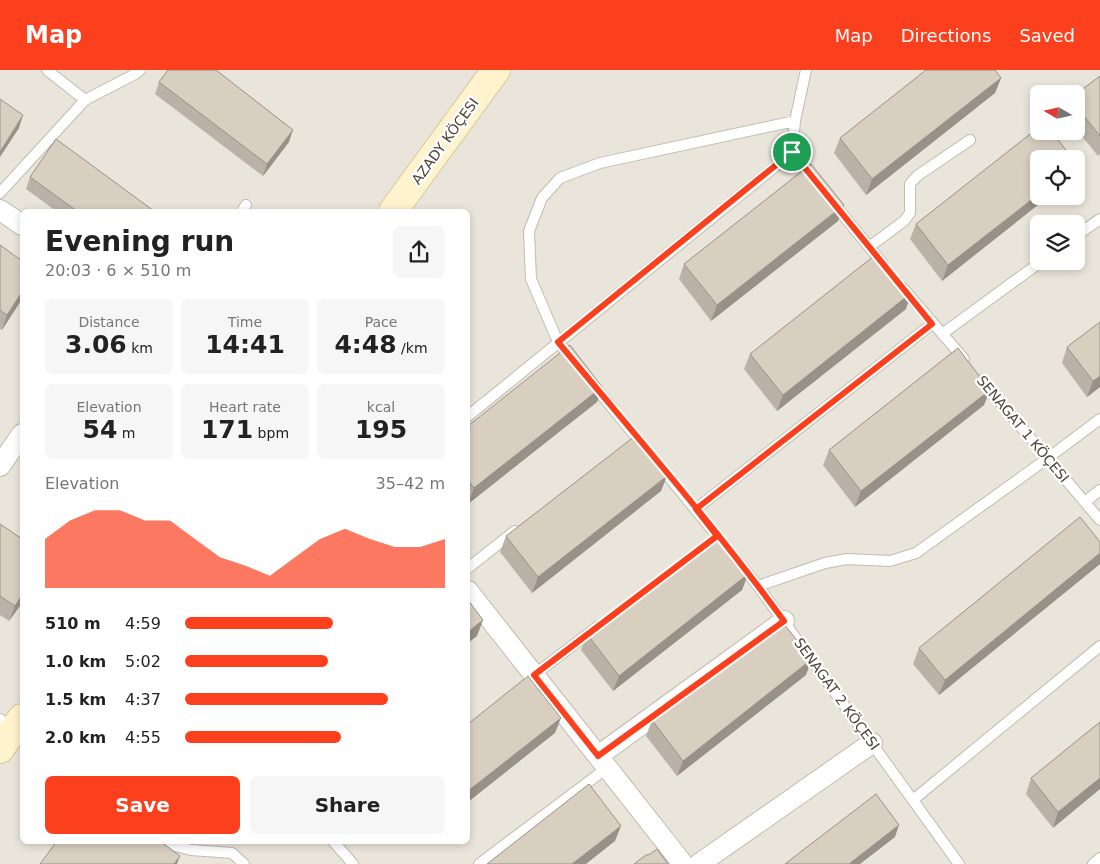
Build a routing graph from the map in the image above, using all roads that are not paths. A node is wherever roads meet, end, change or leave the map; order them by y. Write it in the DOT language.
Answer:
graph roads {
  1 [pos="47,70"];
  2 [pos="140,70"];
  3 [pos="496,70"];
  4 [pos="806,70"];
  5 [pos="85,100"];
  6 [pos="795,121"];
  7 [pos="970,140"];
  8 [pos="792,152"];
  9 [pos="0,192"];
  10 [pos="394,209"];
  11 [pos="0,210"];
  12 [pos="1100,219"];
  13 [pos="20,224"];
  14 [pos="1085,230"];
  15 [pos="870,247"];
  16 [pos="1030,270"];
  17 [pos="932,324"];
  18 [pos="942,334"];
  19 [pos="558,342"];
  20 [pos="470,414"];
  21 [pos="1100,419"];
  22 [pos="20,437"];
  23 [pos="1048,458"];
  24 [pos="0,466"];
  25 [pos="1100,490"];
  26 [pos="1085,502"];
  27 [pos="696,509"];
  28 [pos="1100,520"];
  29 [pos="521,526"];
  30 [pos="470,566"];
  31 [pos="758,586"];
  32 [pos="470,594"];
  33 [pos="784,621"];
  34 [pos="603,623"];
  35 [pos="1100,646"];
  36 [pos="534,675"];
  37 [pos="872,743"];
  38 [pos="602,762"];
  39 [pos="913,800"];
  40 [pos="168,844"];
  41 [pos="336,844"];
  42 [pos="1100,858"];
  43 [pos="244,864"];
  44 [pos="353,864"];
  45 [pos="479,864"];
  46 [pos="683,864"];
  47 [pos="699,864"];
  48 [pos="959,864"];
  49 [pos="1093,864"];
  1 -- 5 [label="lane"];
  2 -- 5 [label="lane"];
  3 -- 10 [label="main road, AZADY KÖÇESI"];
  4 -- 6 [label="lane"];
  5 -- 9 [label="lane"];
  6 -- 8 [label="lane"];
  6 -- 19 [label="lane, SENAGAT 2 KÖÇESI"];
  7 -- 15 [label="lane"];
  8 -- 15 [label="lane, SENAGAT 1 KÖÇESI"];
  8 -- 19 [label="lane"];
  11 -- 13 [label="street"];
  12 -- 14 [label="lane"];
  15 -- 17 [label="lane, SENAGAT 1 KÖÇESI"];
  16 -- 18 [label="lane"];
  17 -- 18 [label="lane, SENAGAT 1 KÖÇESI"];
  17 -- 27 [label="lane"];
  18 -- 23 [label="lane, SENAGAT 1 KÖÇESI"];
  19 -- 20 [label="lane"];
  19 -- 27 [label="lane, SENAGAT 2 KÖÇESI"];
  21 -- 23 [label="lane"];
  22 -- 24 [label="street"];
  23 -- 26 [label="lane, SENAGAT 1 KÖÇESI"];
  23 -- 31 [label="lane"];
  25 -- 26 [label="lane"];
  26 -- 28 [label="lane, SENAGAT 1 KÖÇESI"];
  27 -- 31 [label="lane, SENAGAT 2 KÖÇESI"];
  29 -- 30 [label="lane"];
  31 -- 33 [label="lane, SENAGAT 2 KÖÇESI"];
  32 -- 36 [label="street"];
  33 -- 37 [label="lane, SENAGAT 2 KÖÇESI"];
  33 -- 38 [label="street"];
  34 -- 36 [label="lane"];
  35 -- 39 [label="lane"];
  36 -- 38 [label="street"];
  37 -- 39 [label="lane, SENAGAT 2 KÖÇESI"];
  37 -- 47 [label="street"];
  38 -- 45 [label="lane"];
  38 -- 46 [label="street"];
  39 -- 48 [label="lane, SENAGAT 2 KÖÇESI"];
  40 -- 43 [label="lane"];
  41 -- 44 [label="lane"];
  42 -- 49 [label="lane"];
}
